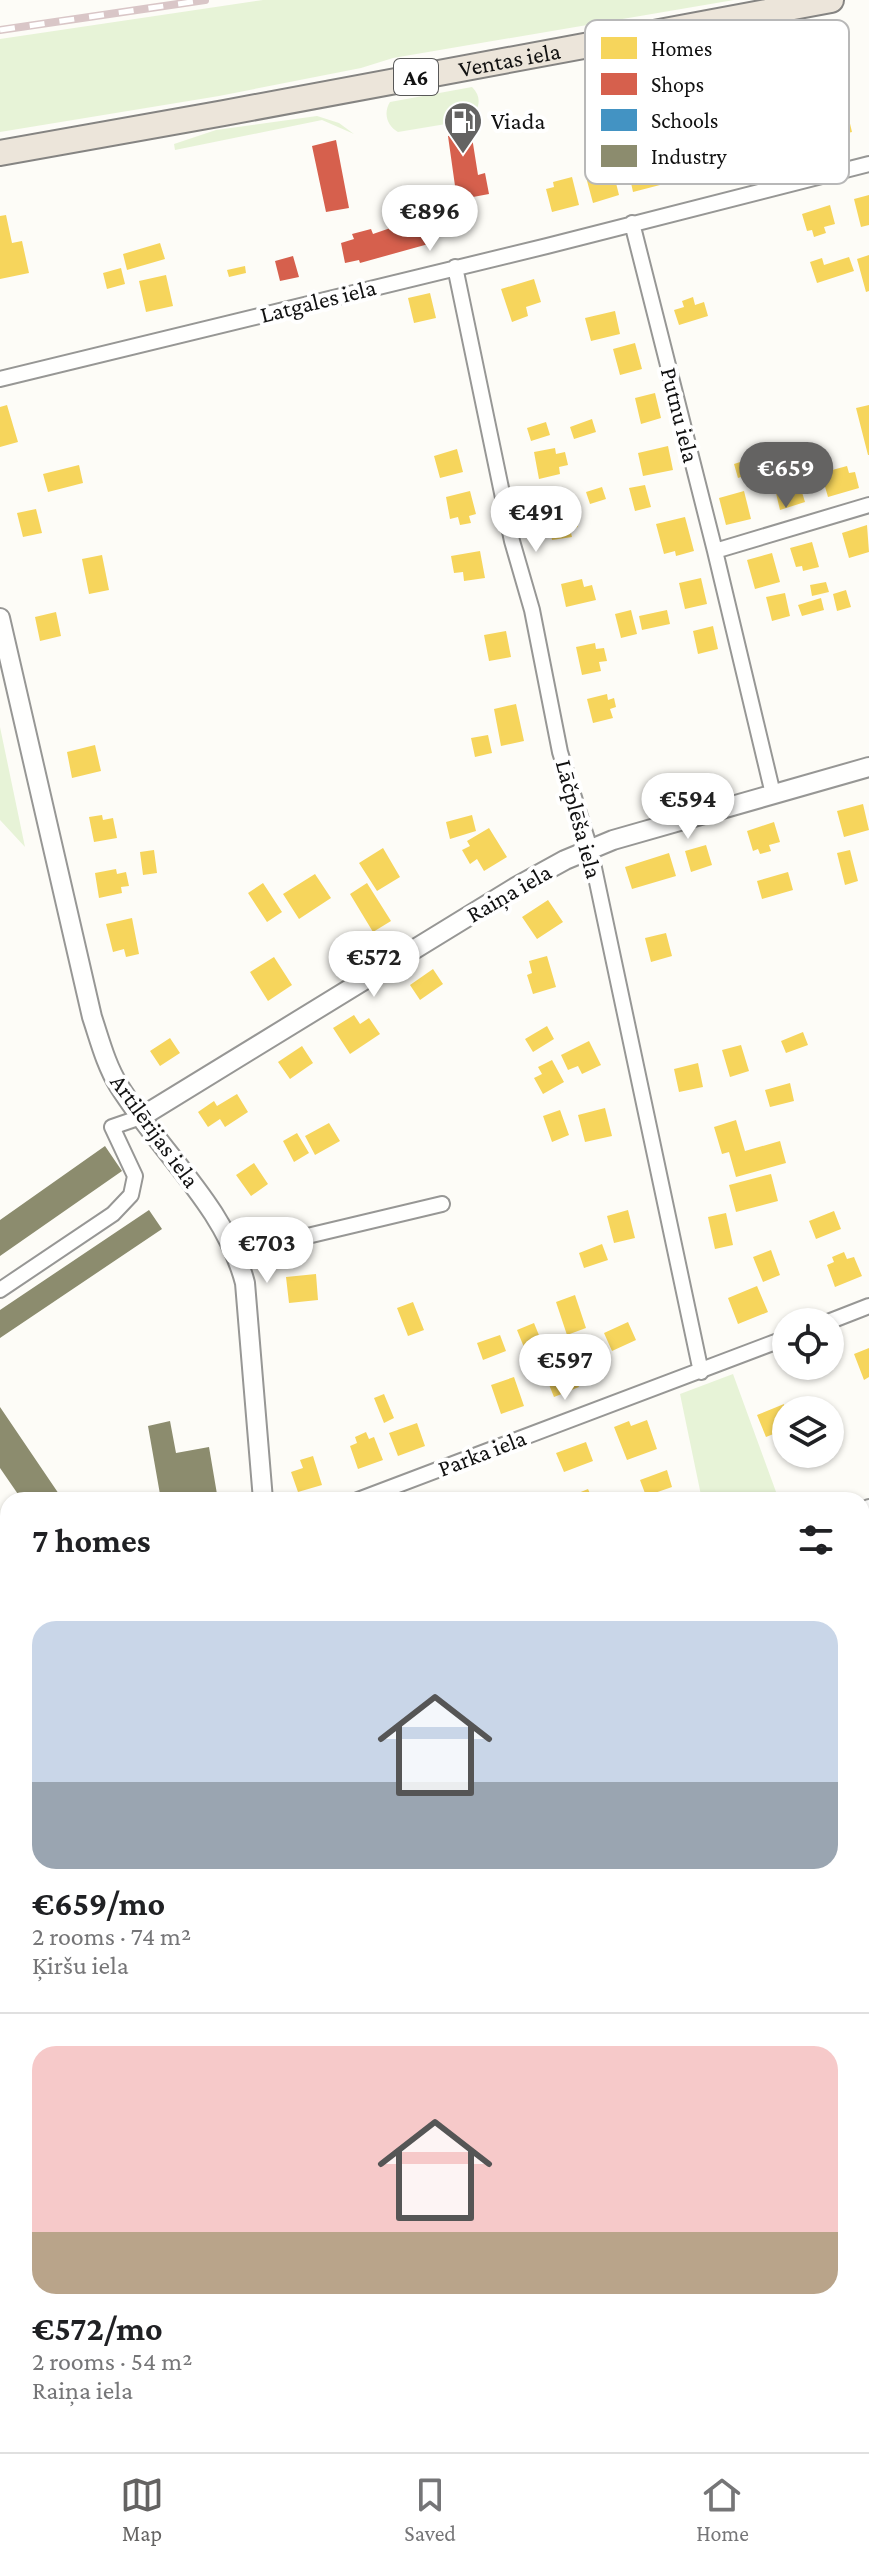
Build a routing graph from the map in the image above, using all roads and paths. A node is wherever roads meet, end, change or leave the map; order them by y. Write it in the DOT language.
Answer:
graph roads {
  1 [pos="831,0"];
  2 [pos="724,20"];
  3 [pos="585,46"];
  4 [pos="0,153"];
  5 [pos="869,164"];
  6 [pos="849,169"];
  7 [pos="789,184"];
  8 [pos="632,223"];
  9 [pos="455,267"];
  10 [pos="0,379"];
  11 [pos="869,505"];
  12 [pos="715,551"];
  13 [pos="0,618"];
  14 [pos="869,767"];
  15 [pos="773,794"];
  16 [pos="590,849"];
  17 [pos="141,1117"];
  18 [pos="442,1204"];
  19 [pos="240,1264"];
  20 [pos="0,1290"];
  21 [pos="869,1306"];
  22 [pos="844,1316"];
  23 [pos="772,1344"];
  24 [pos="701,1372"];
  25 [pos="262,1492"];
  26 [pos="379,1492"];
  1 -- 2 [label="highway, Ventas iela / A6"];
  3 -- 4 [label="highway, Ventas iela / A6"];
  5 -- 6 [label="street, Latgales iela"];
  7 -- 8 [label="street, Latgales iela"];
  8 -- 9 [label="street, Latgales iela"];
  8 -- 12 [label="street, Putnu iela"];
  9 -- 10 [label="street, Latgales iela"];
  9 -- 16 [label="street, Lāčplēša iela"];
  11 -- 12 [label="street"];
  12 -- 15 [label="street, Putnu iela"];
  13 -- 17 [label="street, Artilērijas iela"];
  14 -- 15 [label="street, Raiņa iela"];
  15 -- 16 [label="street, Raiņa iela"];
  16 -- 17 [label="street, Raiņa iela"];
  16 -- 24 [label="street, Lāčplēša iela"];
  17 -- 19 [label="street, Artilērijas iela"];
  17 -- 20 [label="street"];
  18 -- 19 [label="street"];
  19 -- 25 [label="street, Artilērijas iela"];
  21 -- 22 [label="street"];
  23 -- 24 [label="street, Parka iela"];
  24 -- 26 [label="street, Parka iela"];
}
